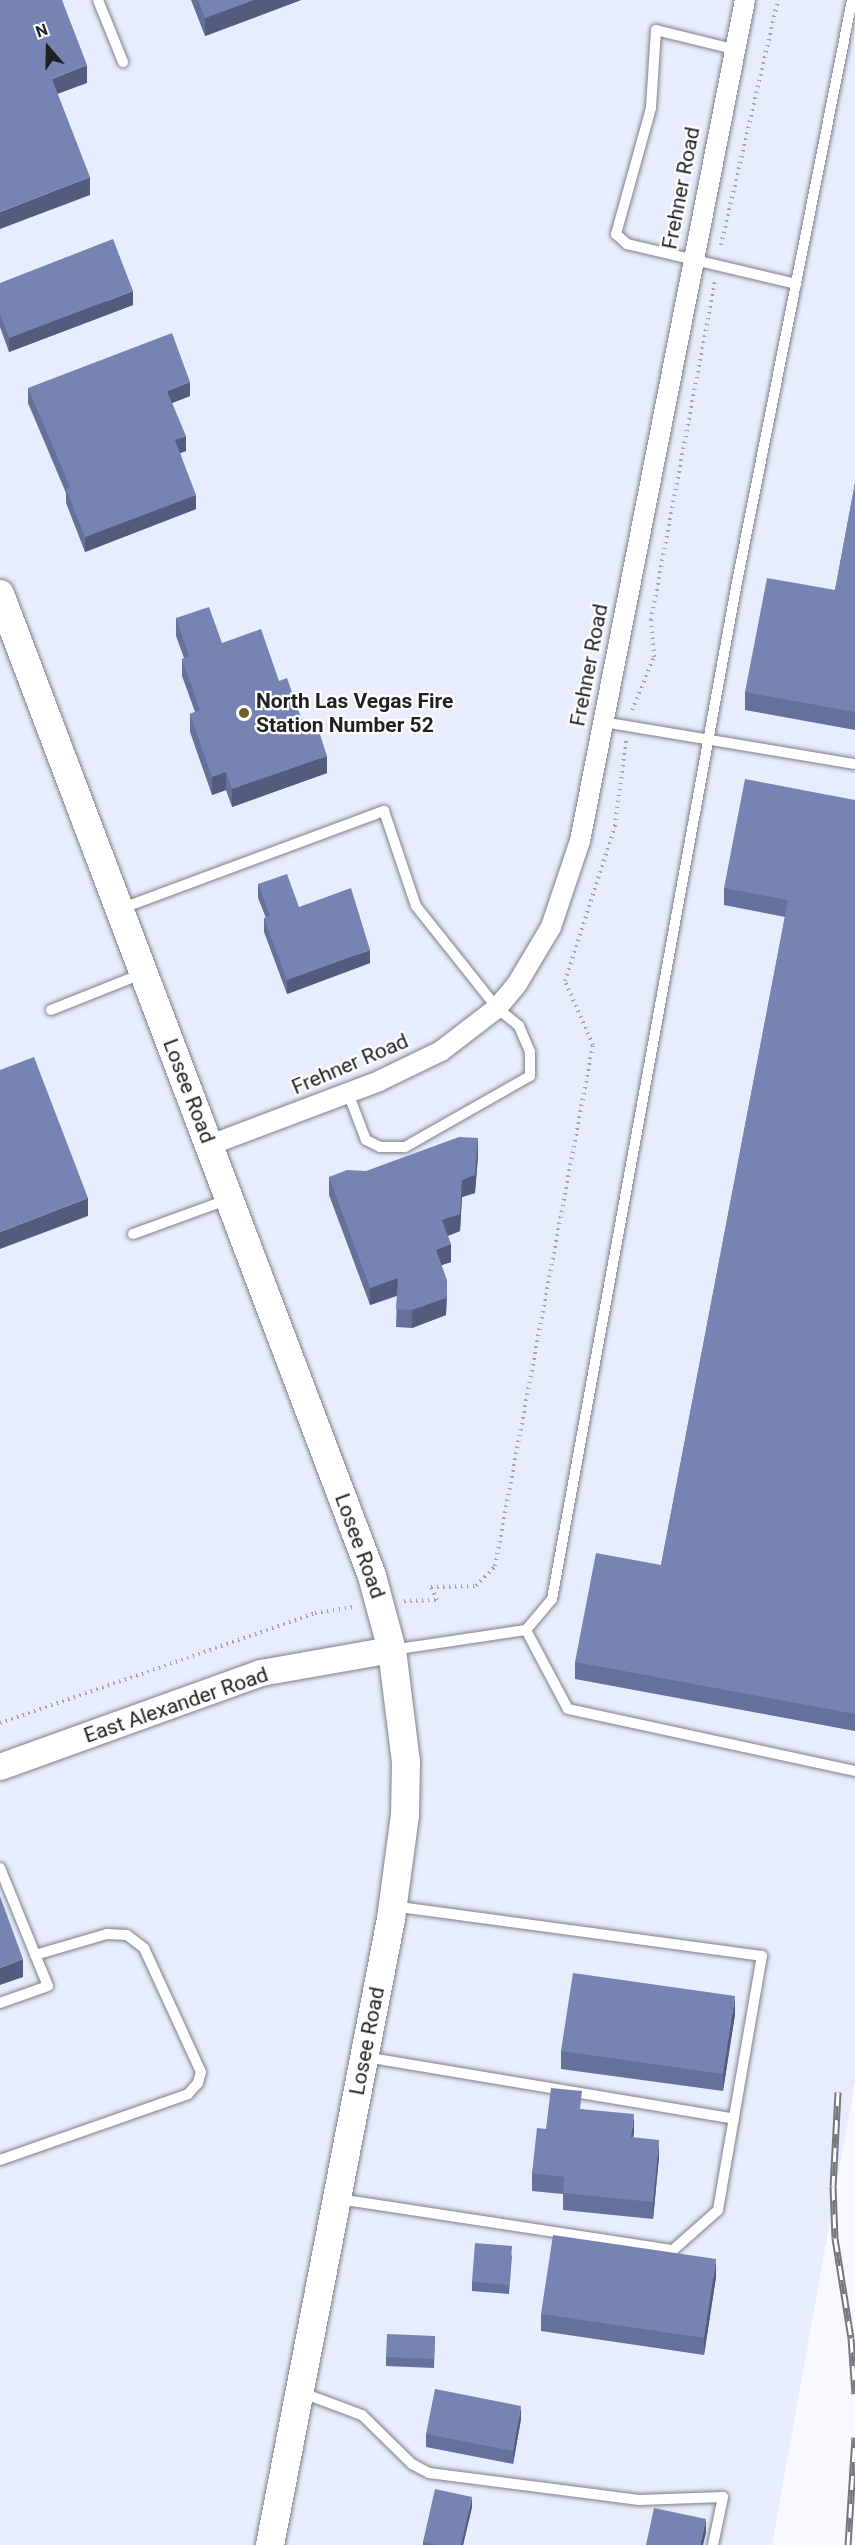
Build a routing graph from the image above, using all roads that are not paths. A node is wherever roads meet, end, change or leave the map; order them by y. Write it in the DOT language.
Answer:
graph roads {
  1 [pos="98,0"];
  2 [pos="745,0"];
  3 [pos="852,0"];
  4 [pos="733,49"];
  5 [pos="123,62"];
  6 [pos="692,258"];
  7 [pos="796,284"];
  8 [pos="0,594"];
  9 [pos="603,722"];
  10 [pos="708,738"];
  11 [pos="855,764"];
  12 [pos="120,910"];
  13 [pos="144,973"];
  14 [pos="496,1008"];
  15 [pos="51,1010"];
  16 [pos="348,1093"];
  17 [pos="210,1145"];
  18 [pos="230,1199"];
  19 [pos="134,1234"];
  20 [pos="526,1630"];
  21 [pos="392,1650"];
  22 [pos="0,1767"];
  23 [pos="855,1771"];
  24 [pos="0,1868"];
  25 [pos="392,1906"];
  26 [pos="35,1955"];
  27 [pos="0,2003"];
  28 [pos="364,2056"];
  29 [pos="734,2119"];
  30 [pos="0,2160"];
  31 [pos="337,2199"];
  32 [pos="300,2391"];
  33 [pos="273,2543"];
  34 [pos="713,2545"];
  1 -- 5 [label="lane"];
  2 -- 4 [label="street, Frehner Road"];
  3 -- 7 [label="lane"];
  4 -- 6 [label="street, Frehner Road"];
  4 -- 6 [label="lane"];
  6 -- 7 [label="lane"];
  6 -- 9 [label="street, Frehner Road"];
  7 -- 10 [label="lane"];
  8 -- 12 [label="main road, Losee Road"];
  9 -- 10 [label="lane"];
  9 -- 14 [label="street, Frehner Road"];
  10 -- 11 [label="lane"];
  10 -- 20 [label="lane"];
  12 -- 13 [label="main road, Losee Road"];
  12 -- 14 [label="lane"];
  13 -- 15 [label="lane"];
  13 -- 17 [label="main road, Losee Road"];
  14 -- 16 [label="street, Frehner Road"];
  14 -- 16 [label="lane"];
  16 -- 17 [label="street, Frehner Road"];
  17 -- 18 [label="main road, Losee Road"];
  18 -- 19 [label="lane"];
  18 -- 21 [label="main road, Losee Road"];
  20 -- 21 [label="lane"];
  20 -- 23 [label="lane"];
  21 -- 22 [label="street, East Alexander Road"];
  21 -- 25 [label="main road, Losee Road"];
  24 -- 26 [label="lane"];
  25 -- 28 [label="main road, Losee Road"];
  25 -- 29 [label="lane"];
  26 -- 27 [label="lane"];
  26 -- 30 [label="lane"];
  28 -- 29 [label="lane"];
  28 -- 31 [label="main road, Losee Road"];
  29 -- 31 [label="lane"];
  31 -- 32 [label="main road, Losee Road"];
  32 -- 33 [label="main road, Losee Road"];
  32 -- 34 [label="lane"];
}
